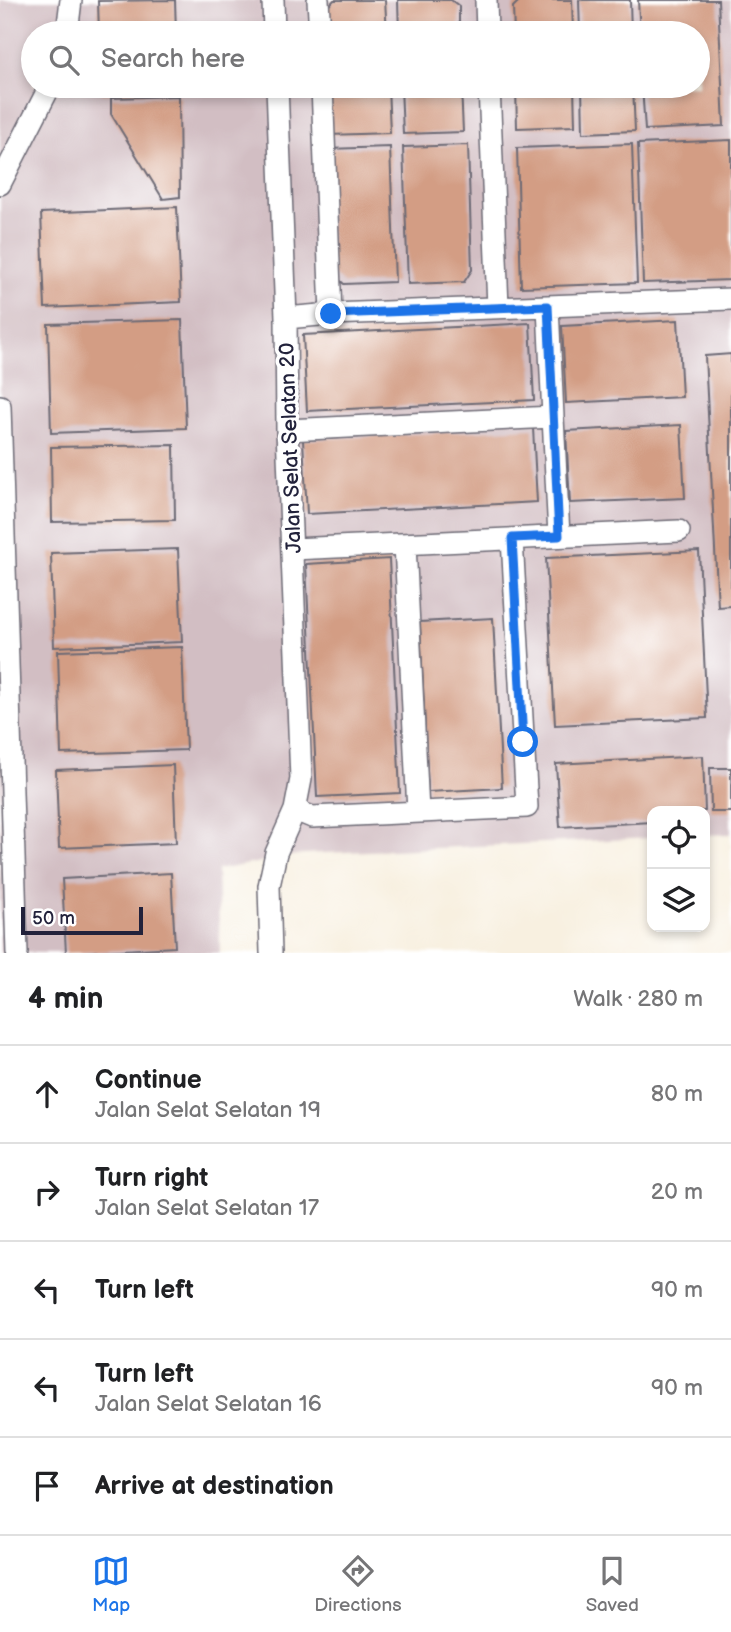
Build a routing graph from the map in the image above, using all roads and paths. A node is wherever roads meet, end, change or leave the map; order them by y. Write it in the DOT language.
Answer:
graph roads {
  1 [pos="71,0"];
  2 [pos="273,0"];
  3 [pos="318,0"];
  4 [pos="486,0"];
  5 [pos="68,21"];
  6 [pos="274,21"];
  7 [pos="319,21"];
  8 [pos="487,21"];
  9 [pos="44,98"];
  10 [pos="277,98"];
  11 [pos="322,98"];
  12 [pos="489,98"];
  13 [pos="0,184"];
  14 [pos="731,299"];
  15 [pos="548,306"];
  16 [pos="498,307"];
  17 [pos="331,314"];
  18 [pos="286,318"];
  19 [pos="0,406"];
  20 [pos="553,417"];
  21 [pos="287,430"];
  22 [pos="679,531"];
  23 [pos="559,536"];
  24 [pos="512,538"];
  25 [pos="405,544"];
  26 [pos="293,549"];
  27 [pos="295,810"];
  28 [pos="418,812"];
  29 [pos="17,953"];
  30 [pos="271,953"];
  1 -- 5 [label="street"];
  2 -- 6 [label="street"];
  3 -- 7 [label="street"];
  4 -- 8 [label="street"];
  9 -- 13 [label="street"];
  10 -- 18 [label="street, Jalan Selat Selatan 20"];
  11 -- 17 [label="street"];
  12 -- 16 [label="street"];
  14 -- 15 [label="street"];
  15 -- 16 [label="street"];
  15 -- 20 [label="street"];
  16 -- 17 [label="street"];
  17 -- 18 [label="street"];
  18 -- 21 [label="street, Jalan Selat Selatan 20"];
  19 -- 29 [label="street"];
  20 -- 21 [label="street"];
  20 -- 23 [label="street"];
  21 -- 26 [label="street, Jalan Selat Selatan 20"];
  22 -- 23 [label="street"];
  23 -- 24 [label="street"];
  24 -- 25 [label="street"];
  24 -- 28 [label="street"];
  25 -- 26 [label="street"];
  25 -- 28 [label="street"];
  26 -- 27 [label="street, Jalan Selat Selatan 20"];
  27 -- 28 [label="street"];
  27 -- 30 [label="street, Jalan Selat Selatan 20"];
}
